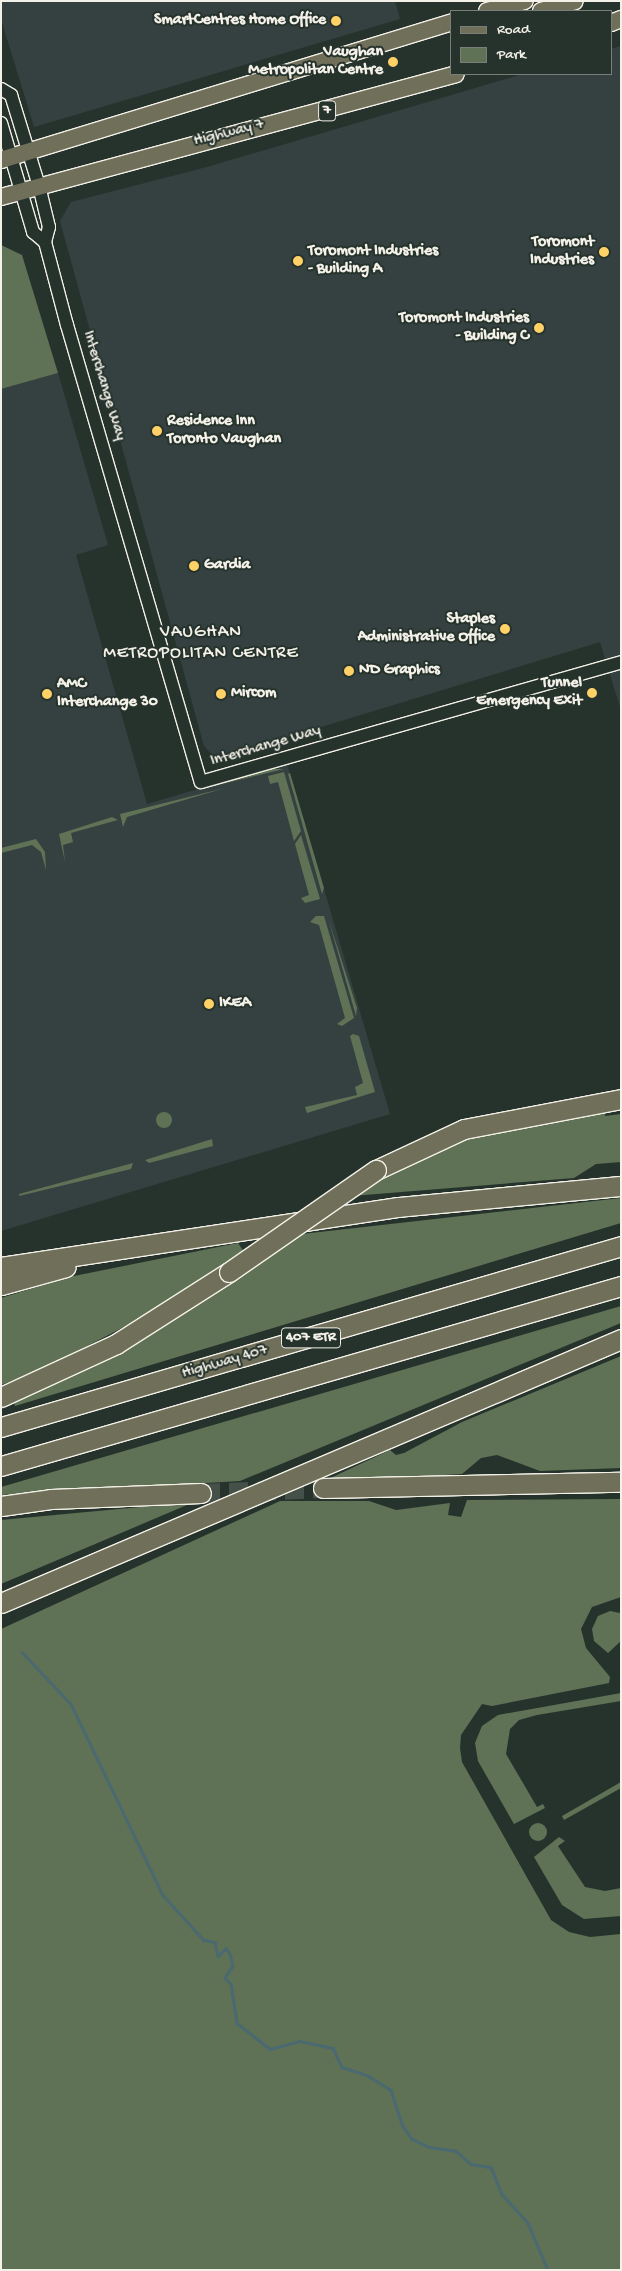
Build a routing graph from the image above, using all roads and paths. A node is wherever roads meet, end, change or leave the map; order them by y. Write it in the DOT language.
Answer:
graph roads {
  1 [pos="525,1"];
  2 [pos="576,1"];
  3 [pos="491,10"];
  4 [pos="544,10"];
  5 [pos="450,22"];
  6 [pos="452,75"];
  7 [pos="1,89"];
  8 [pos="1,122"];
  9 [pos="29,152"];
  10 [pos="7,159"];
  11 [pos="39,186"];
  12 [pos="21,191"];
  13 [pos="1,197"];
  14 [pos="45,242"];
  15 [pos="621,662"];
  16 [pos="621,1099"];
  17 [pos="621,1186"];
  18 [pos="621,1246"];
  19 [pos="125,1250"];
  20 [pos="1,1267"];
  21 [pos="1,1285"];
  22 [pos="621,1286"];
  23 [pos="621,1338"];
  24 [pos="1,1397"];
  25 [pos="1,1428"];
  26 [pos="1,1466"];
  27 [pos="621,1482"];
  28 [pos="323,1488"];
  29 [pos="201,1493"];
  30 [pos="1,1506"];
  31 [pos="6,1602"];
  1 -- 3 [label="main road"];
  2 -- 4 [label="main road"];
  5 -- 9 [label="main road"];
  6 -- 11 [label="main road, Highway 7 / 7"];
  7 -- 9 [label="street, Interchange Way"];
  8 -- 10 [label="street, Interchange Way"];
  9 -- 10 [label="main road"];
  9 -- 11 [label="street, Interchange Way"];
  10 -- 12 [label="street, Interchange Way"];
  11 -- 12 [label="main road, Highway 7 / 7"];
  11 -- 14 [label="street, Interchange Way"];
  12 -- 13 [label="main road, Highway 7 / 7"];
  12 -- 14 [label="street, Interchange Way"];
  14 -- 15 [label="street, Interchange Way"];
  16 -- 24 [label="highway, bridge"];
  17 -- 19 [label="highway"];
  18 -- 25 [label="highway, Highway 407 / 407 ETR"];
  19 -- 20 [label="highway"];
  19 -- 21 [label="highway"];
  22 -- 26 [label="highway, 407 ETR"];
  23 -- 31 [label="highway"];
  27 -- 28 [label="highway"];
  29 -- 30 [label="highway"];
}
